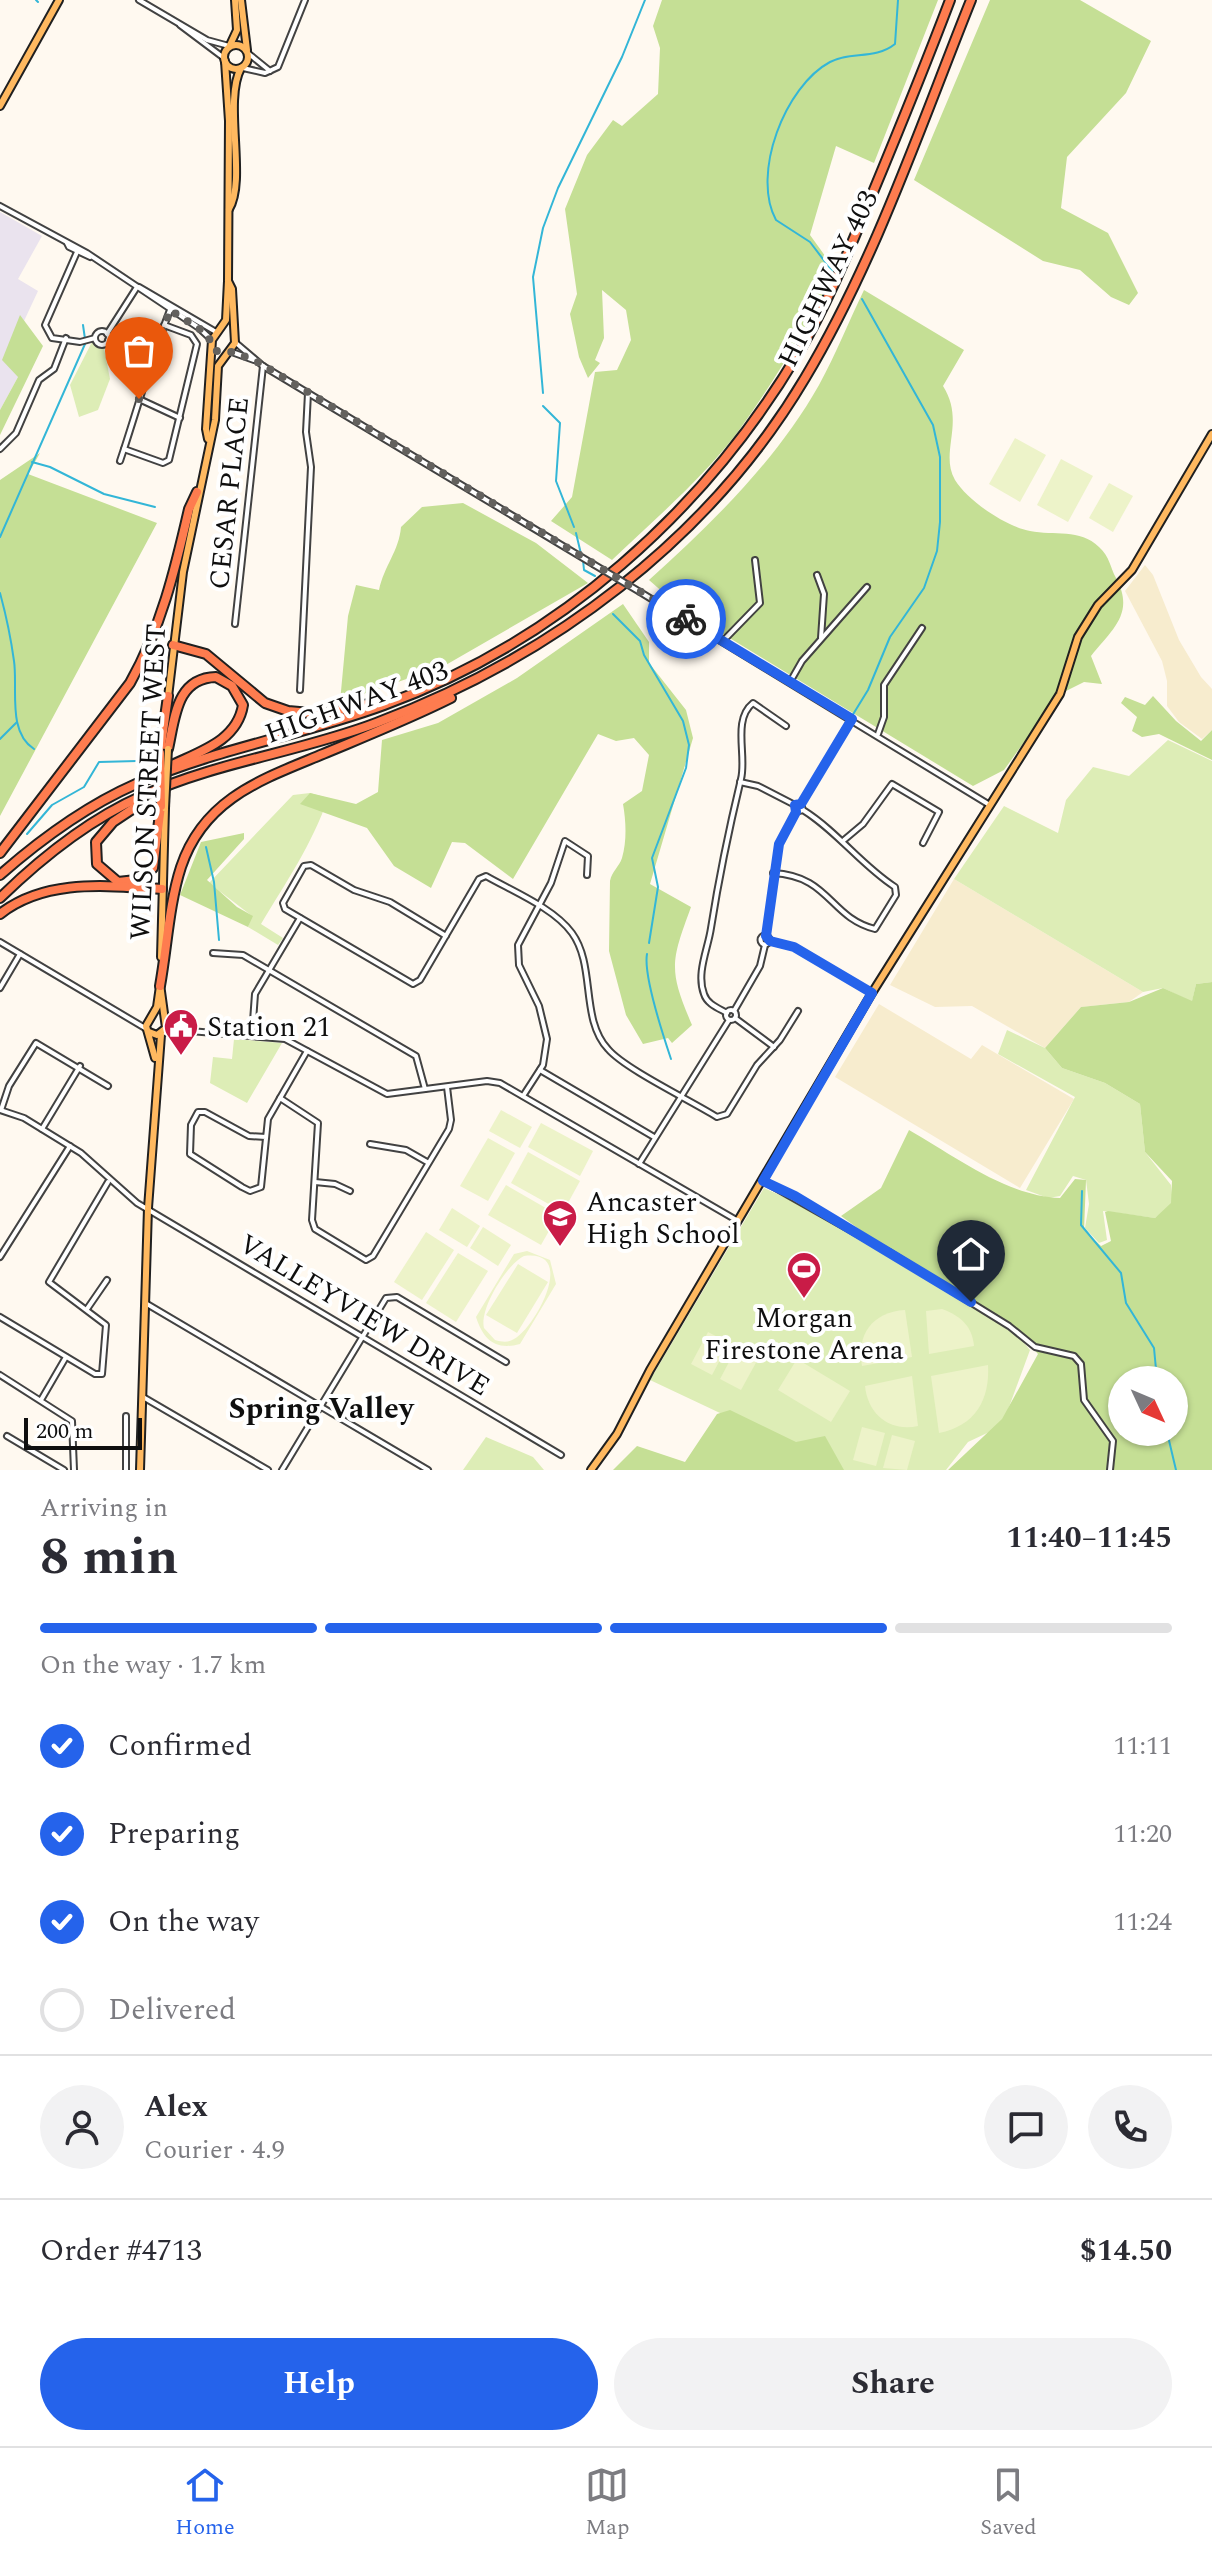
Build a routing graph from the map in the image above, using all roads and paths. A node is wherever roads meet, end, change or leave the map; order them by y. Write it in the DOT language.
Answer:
graph roads {
  1 [pos="59,0"];
  2 [pos="139,0"];
  3 [pos="238,0"];
  4 [pos="305,0"];
  5 [pos="950,0"];
  6 [pos="971,0"];
  7 [pos="178,24"];
  8 [pos="229,46"];
  9 [pos="248,52"];
  10 [pos="224,59"];
  11 [pos="242,68"];
  12 [pos="270,71"];
  13 [pos="0,106"];
  14 [pos="0,206"];
  15 [pos="229,209"];
  16 [pos="67,243"];
  17 [pos="77,252"];
  18 [pos="90,257"];
  19 [pos="228,281"];
  20 [pos="137,287"];
  21 [pos="170,310"];
  22 [pos="164,325"];
  23 [pos="216,332"];
  24 [pos="108,337"];
  25 [pos="66,338"];
  26 [pos="95,338"];
  27 [pos="234,340"];
  28 [pos="212,342"];
  29 [pos="229,351"];
  30 [pos="153,358"];
  31 [pos="256,361"];
  32 [pos="263,366"];
  33 [pos="308,393"];
  34 [pos="139,399"];
  35 [pos="181,418"];
  36 [pos="1212,434"];
  37 [pos="208,439"];
  38 [pos="0,449"];
  39 [pos="124,449"];
  40 [pos="120,461"];
  41 [pos="197,492"];
  42 [pos="755,560"];
  43 [pos="817,575"];
  44 [pos="867,587"];
  45 [pos="235,624"];
  46 [pos="922,628"];
  47 [pos="821,640"];
  48 [pos="723,641"];
  49 [pos="173,645"];
  50 [pos="496,652"];
  51 [pos="512,661"];
  52 [pos="790,682"];
  53 [pos="300,690"];
  54 [pos="168,696"];
  55 [pos="852,719"];
  56 [pos="786,726"];
  57 [pos="878,734"];
  58 [pos="164,751"];
  59 [pos="270,757"];
  60 [pos="740,782"];
  61 [pos="135,784"];
  62 [pos="801,804"];
  63 [pos="988,804"];
  64 [pos="795,805"];
  65 [pos="163,807"];
  66 [pos="803,810"];
  67 [pos="796,812"];
  68 [pos="844,841"];
  69 [pos="923,843"];
  70 [pos="0,853"];
  71 [pos="773,873"];
  72 [pos="0,875"];
  73 [pos="587,875"];
  74 [pos="162,889"];
  75 [pos="0,898"];
  76 [pos="537,907"];
  77 [pos="0,914"];
  78 [pos="300,918"];
  79 [pos="446,936"];
  80 [pos="0,942"];
  81 [pos="767,943"];
  82 [pos="213,953"];
  83 [pos="20,954"];
  84 [pos="269,970"];
  85 [pos="160,986"];
  86 [pos="0,988"];
  87 [pos="872,993"];
  88 [pos="734,1011"];
  89 [pos="798,1011"];
  90 [pos="727,1013"];
  91 [pos="150,1018"];
  92 [pos="735,1018"];
  93 [pos="131,1020"];
  94 [pos="164,1020"];
  95 [pos="729,1020"];
  96 [pos="148,1030"];
  97 [pos="178,1030"];
  98 [pos="162,1034"];
  99 [pos="252,1035"];
  100 [pos="774,1047"];
  101 [pos="307,1051"];
  102 [pos="156,1063"];
  103 [pos="80,1066"];
  104 [pos="540,1070"];
  105 [pos="108,1086"];
  106 [pos="447,1087"];
  107 [pos="425,1090"];
  108 [pos="680,1095"];
  109 [pos="523,1096"];
  110 [pos="280,1098"];
  111 [pos="1,1110"];
  112 [pos="42,1129"];
  113 [pos="266,1137"];
  114 [pos="654,1137"];
  115 [pos="370,1144"];
  116 [pos="70,1146"];
  117 [pos="428,1162"];
  118 [pos="639,1164"];
  119 [pos="108,1180"];
  120 [pos="763,1181"];
  121 [pos="315,1182"];
  122 [pos="350,1191"];
  123 [pos="148,1208"];
  124 [pos="738,1221"];
  125 [pos="0,1257"];
  126 [pos="107,1280"];
  127 [pos="147,1304"];
  128 [pos="87,1309"];
  129 [pos="0,1317"];
  130 [pos="362,1335"];
  131 [pos="66,1357"];
  132 [pos="506,1362"];
  133 [pos="0,1375"];
  134 [pos="143,1397"];
  135 [pos="41,1400"];
  136 [pos="320,1406"];
  137 [pos="126,1416"];
  138 [pos="7,1436"];
  139 [pos="561,1455"];
  140 [pos="64,1470"];
  141 [pos="74,1470"];
  142 [pos="126,1470"];
  143 [pos="140,1470"];
  144 [pos="268,1470"];
  145 [pos="282,1470"];
  146 [pos="428,1470"];
  147 [pos="591,1470"];
  148 [pos="1110,1470"];
  1 -- 13 [label="main road"];
  2 -- 7 [label="street"];
  3 -- 8 [label="main road"];
  3 -- 9 [label="main road"];
  4 -- 12 [label="street"];
  5 -- 50 [label="highway, HIGHWAY 403"];
  6 -- 51 [label="highway, HIGHWAY 403"];
  7 -- 8 [label="street"];
  7 -- 10 [label="street"];
  8 -- 9 [label="main road"];
  8 -- 10 [label="main road"];
  9 -- 11 [label="main road"];
  9 -- 12 [label="street"];
  10 -- 11 [label="main road"];
  10 -- 15 [label="main road"];
  11 -- 12 [label="street"];
  11 -- 15 [label="main road"];
  14 -- 16 [label="street"];
  15 -- 19 [label="main road"];
  16 -- 17 [label="street"];
  16 -- 18 [label="street"];
  17 -- 18 [label="street"];
  17 -- 25 [label="street"];
  18 -- 20 [label="street"];
  19 -- 23 [label="main road"];
  19 -- 27 [label="main road"];
  20 -- 21 [label="street"];
  20 -- 23 [label="street"];
  20 -- 24 [label="street"];
  21 -- 22 [label="street"];
  21 -- 28 [label="street"];
  22 -- 30 [label="street"];
  22 -- 35 [label="street"];
  23 -- 27 [label="main road"];
  23 -- 28 [label="main road"];
  24 -- 26 [label="street"];
  24 -- 26 [label="street"];
  24 -- 30 [label="street"];
  25 -- 26 [label="street"];
  25 -- 38 [label="street"];
  27 -- 29 [label="main road"];
  27 -- 31 [label="street"];
  28 -- 29 [label="main road"];
  28 -- 37 [label="main road, WILSON STREET WEST"];
  29 -- 31 [label="street"];
  29 -- 37 [label="main road, WILSON STREET WEST"];
  30 -- 34 [label="street"];
  31 -- 32 [label="street"];
  32 -- 33 [label="street"];
  32 -- 45 [label="street, CESAR PLACE"];
  33 -- 48 [label="street, bridge"];
  33 -- 53 [label="street"];
  34 -- 35 [label="street"];
  34 -- 39 [label="street"];
  35 -- 39 [label="street"];
  36 -- 63 [label="main road"];
  37 -- 41 [label="main road, WILSON STREET WEST"];
  39 -- 40 [label="street"];
  41 -- 49 [label="main road, WILSON STREET WEST"];
  41 -- 70 [label="highway"];
  42 -- 48 [label="street"];
  43 -- 47 [label="street"];
  44 -- 47 [label="street"];
  46 -- 57 [label="street"];
  47 -- 52 [label="street"];
  48 -- 52 [label="street"];
  49 -- 50 [label="highway"];
  49 -- 54 [label="main road, WILSON STREET WEST"];
  50 -- 61 [label="highway, HIGHWAY 403"];
  51 -- 59 [label="highway, HIGHWAY 403"];
  51 -- 85 [label="highway"];
  52 -- 55 [label="street"];
  54 -- 58 [label="highway"];
  55 -- 57 [label="street"];
  55 -- 62 [label="street"];
  56 -- 60 [label="street"];
  57 -- 63 [label="street"];
  58 -- 61 [label="highway"];
  58 -- 65 [label="highway, bridge"];
  59 -- 65 [label="highway"];
  59 -- 75 [label="highway, HIGHWAY 403"];
  60 -- 64 [label="street"];
  60 -- 90 [label="street"];
  61 -- 72 [label="highway, HIGHWAY 403"];
  62 -- 64 [label="street"];
  62 -- 66 [label="street"];
  63 -- 87 [label="main road"];
  64 -- 67 [label="street"];
  65 -- 74 [label="main road, WILSON STREET WEST"];
  66 -- 67 [label="street"];
  66 -- 68 [label="street"];
  67 -- 71 [label="street"];
  68 -- 69 [label="street"];
  68 -- 71 [label="street"];
  71 -- 81 [label="street"];
  73 -- 76 [label="street"];
  74 -- 77 [label="highway"];
  74 -- 85 [label="main road, WILSON STREET WEST"];
  76 -- 79 [label="street"];
  76 -- 104 [label="street"];
  76 -- 108 [label="street"];
  78 -- 79 [label="street"];
  78 -- 79 [label="street"];
  78 -- 84 [label="street"];
  80 -- 83 [label="street"];
  81 -- 87 [label="street"];
  81 -- 88 [label="street"];
  82 -- 84 [label="street"];
  83 -- 86 [label="street"];
  83 -- 93 [label="street"];
  84 -- 99 [label="street"];
  84 -- 107 [label="street"];
  85 -- 91 [label="main road, WILSON STREET WEST"];
  85 -- 94 [label="main road, WILSON STREET WEST"];
  87 -- 120 [label="main road"];
  88 -- 90 [label="street"];
  88 -- 92 [label="street"];
  89 -- 100 [label="street"];
  90 -- 95 [label="street"];
  91 -- 93 [label="street"];
  91 -- 94 [label="main road"];
  91 -- 96 [label="main road, WILSON STREET WEST"];
  92 -- 95 [label="street"];
  92 -- 100 [label="street"];
  93 -- 96 [label="street"];
  94 -- 97 [label="street"];
  94 -- 98 [label="main road"];
  95 -- 108 [label="street"];
  96 -- 98 [label="main road"];
  96 -- 102 [label="main road"];
  97 -- 98 [label="street"];
  97 -- 99 [label="street"];
  98 -- 102 [label="main road"];
  99 -- 101 [label="street"];
  100 -- 108 [label="street"];
  101 -- 107 [label="street"];
  101 -- 110 [label="street"];
  102 -- 123 [label="main road"];
  103 -- 105 [label="street"];
  103 -- 111 [label="street"];
  103 -- 112 [label="street"];
  104 -- 109 [label="street"];
  104 -- 114 [label="street"];
  106 -- 107 [label="street"];
  106 -- 109 [label="street"];
  106 -- 117 [label="street"];
  108 -- 114 [label="street"];
  109 -- 118 [label="street"];
  110 -- 113 [label="street"];
  110 -- 121 [label="street"];
  111 -- 112 [label="street, VALLEYVIEW DRIVE"];
  112 -- 116 [label="street, VALLEYVIEW DRIVE"];
  113 -- 113 [label="street"];
  114 -- 118 [label="street"];
  115 -- 117 [label="street"];
  116 -- 119 [label="street, VALLEYVIEW DRIVE"];
  116 -- 125 [label="street"];
  117 -- 121 [label="street"];
  118 -- 124 [label="street"];
  119 -- 123 [label="street, VALLEYVIEW DRIVE"];
  119 -- 128 [label="street"];
  120 -- 124 [label="main road"];
  120 -- 148 [label="street"];
  121 -- 122 [label="street"];
  123 -- 127 [label="main road"];
  123 -- 130 [label="street, VALLEYVIEW DRIVE"];
  124 -- 147 [label="main road"];
  126 -- 128 [label="street"];
  127 -- 134 [label="main road"];
  127 -- 136 [label="street"];
  128 -- 131 [label="street"];
  129 -- 131 [label="street"];
  130 -- 132 [label="street"];
  130 -- 136 [label="street"];
  130 -- 139 [label="street, VALLEYVIEW DRIVE"];
  131 -- 135 [label="street"];
  133 -- 135 [label="street"];
  134 -- 143 [label="main road"];
  134 -- 144 [label="street"];
  135 -- 141 [label="street"];
  136 -- 145 [label="street"];
  136 -- 146 [label="street"];
  137 -- 142 [label="street"];
  138 -- 140 [label="street"];
}
